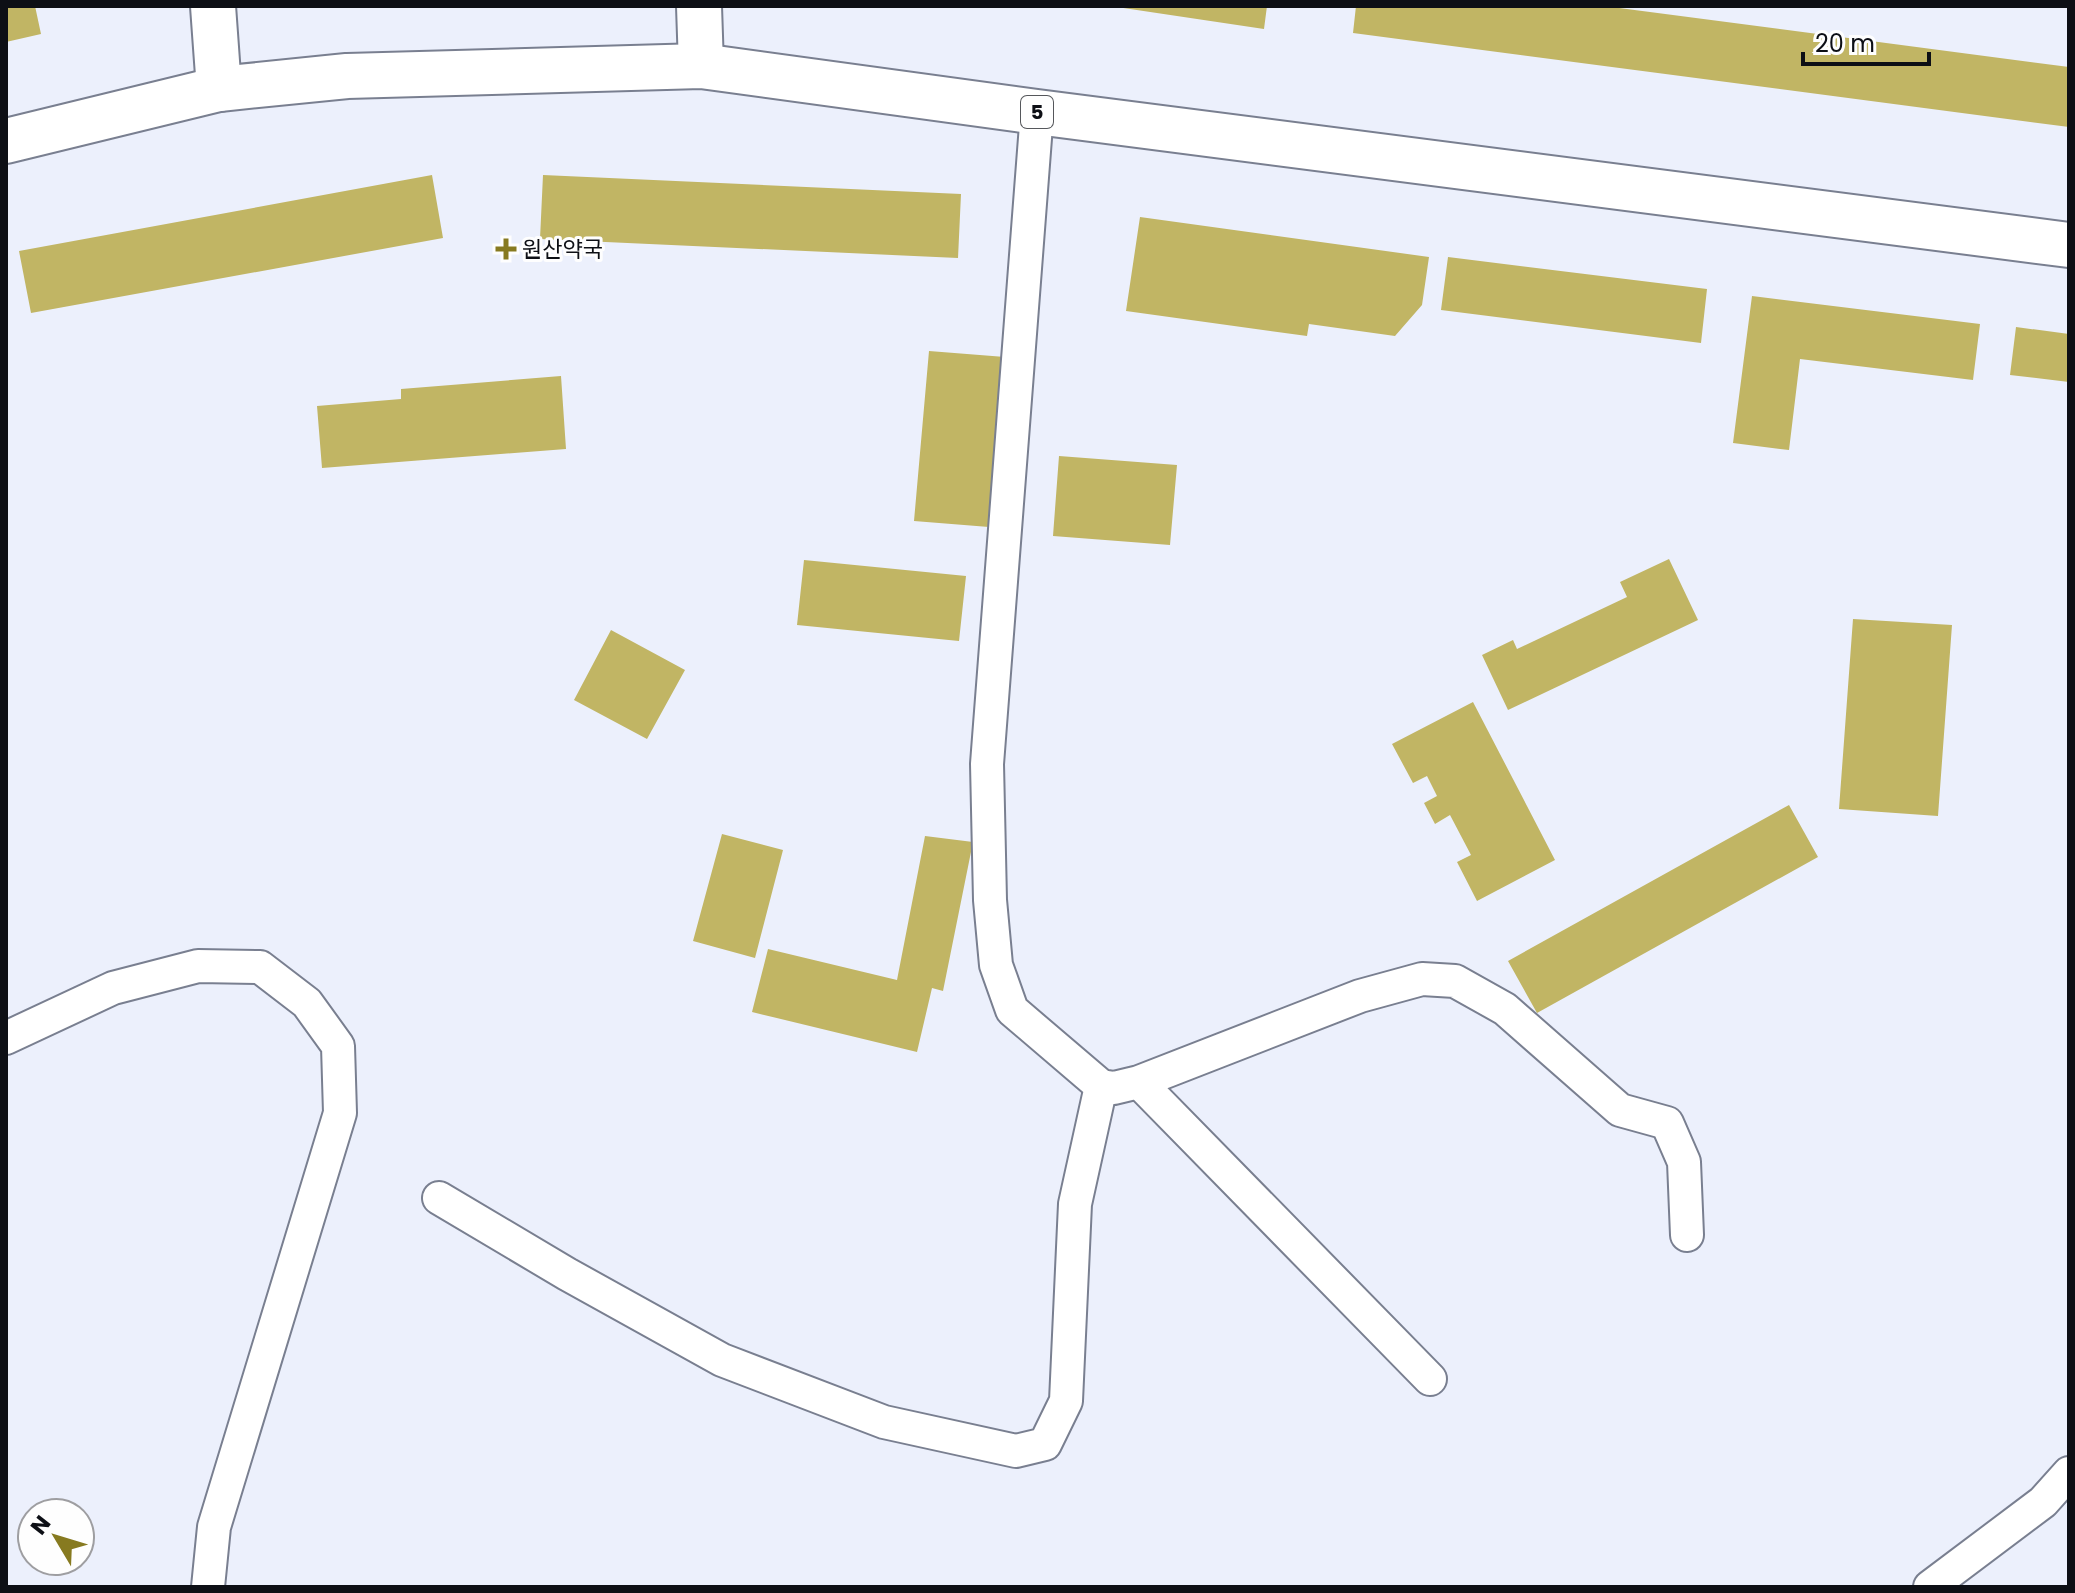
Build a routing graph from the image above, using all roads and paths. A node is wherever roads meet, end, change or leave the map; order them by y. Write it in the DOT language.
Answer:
graph roads {
  1 [pos="213,6"];
  2 [pos="699,6"];
  3 [pos="701,66"];
  4 [pos="219,89"];
  5 [pos="1037,112"];
  6 [pos="6,141"];
  7 [pos="2069,245"];
  8 [pos="6,1038"];
  9 [pos="1139,1082"];
  10 [pos="1101,1086"];
  11 [pos="439,1198"];
  12 [pos="1687,1235"];
  13 [pos="1430,1379"];
  14 [pos="2069,1473"];
  15 [pos="208,1587"];
  16 [pos="1930,1587"];
  1 -- 4 [label="main road"];
  2 -- 3 [label="main road"];
  3 -- 4 [label="main road, 5"];
  3 -- 5 [label="main road, 5"];
  4 -- 6 [label="main road, 5"];
  5 -- 7 [label="main road, 5"];
  5 -- 10 [label="street"];
  8 -- 15 [label="street"];
  9 -- 10 [label="street"];
  9 -- 12 [label="street"];
  9 -- 13 [label="street"];
  10 -- 11 [label="street"];
  14 -- 16 [label="street"];
}
